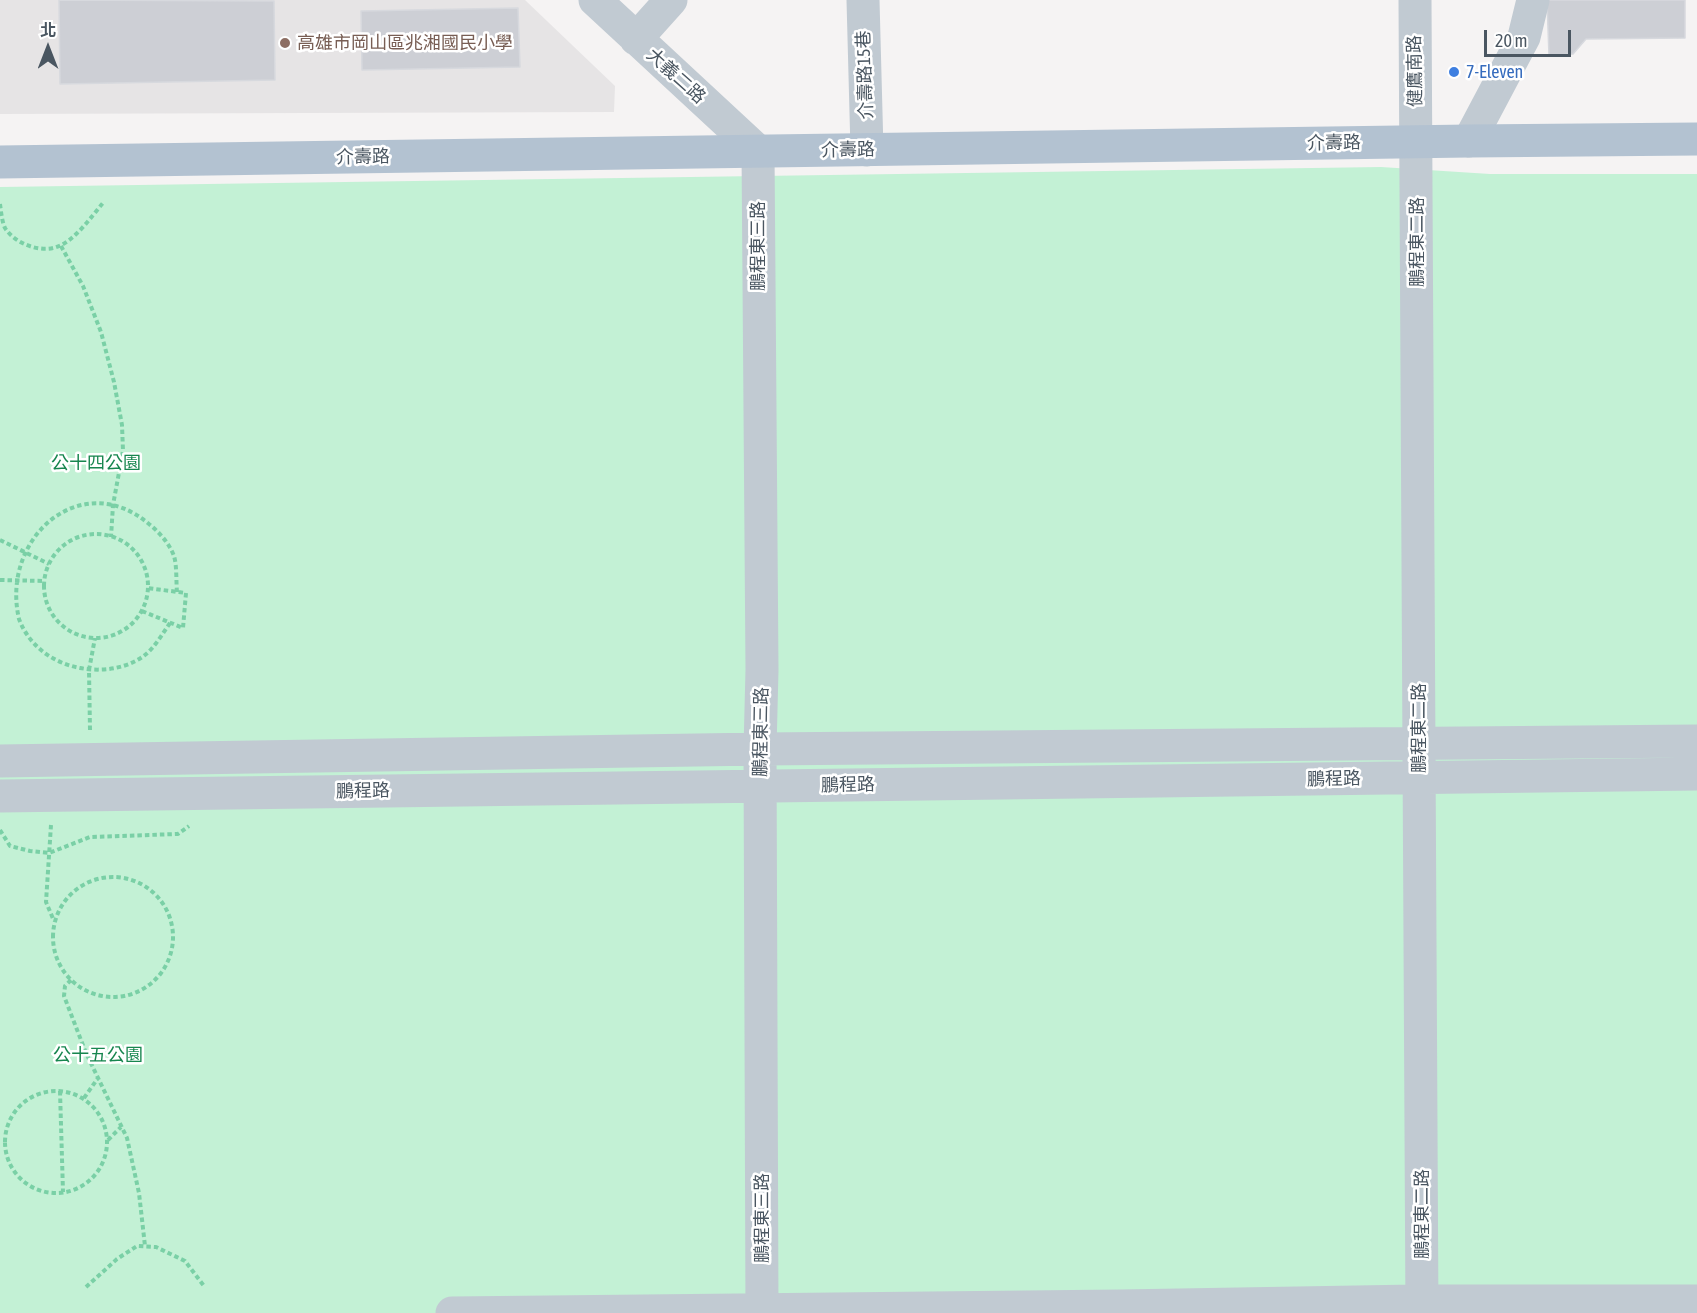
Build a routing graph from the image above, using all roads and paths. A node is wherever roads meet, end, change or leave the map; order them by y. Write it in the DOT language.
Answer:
graph roads {
  1 [pos="595,0"];
  2 [pos="671,0"];
  3 [pos="863,0"];
  4 [pos="1415,0"];
  5 [pos="1533,0"];
  6 [pos="636,39"];
  7 [pos="1697,139"];
  8 [pos="1469,141"];
  9 [pos="1416,142"];
  10 [pos="867,150"];
  11 [pos="758,151"];
  12 [pos="0,162"];
  13 [pos="103,203"];
  14 [pos="0,204"];
  15 [pos="61,246"];
  16 [pos="113,505"];
  17 [pos="111,537"];
  18 [pos="0,540"];
  19 [pos="20,550"];
  20 [pos="49,564"];
  21 [pos="15,568"];
  22 [pos="12,579"];
  23 [pos="0,580"];
  24 [pos="44,581"];
  25 [pos="147,588"];
  26 [pos="177,592"];
  27 [pos="142,612"];
  28 [pos="170,623"];
  29 [pos="95,638"];
  30 [pos="88,670"];
  31 [pos="90,735"];
  32 [pos="1697,741"];
  33 [pos="1419,744"];
  34 [pos="760,749"];
  35 [pos="0,761"];
  36 [pos="1697,774"];
  37 [pos="1419,778"];
  38 [pos="760,786"];
  39 [pos="0,796"];
  40 [pos="196,820"];
  41 [pos="51,822"];
  42 [pos="0,830"];
  43 [pos="49,853"];
  44 [pos="54,922"];
  45 [pos="70,980"];
  46 [pos="98,1078"];
  47 [pos="60,1091"];
  48 [pos="84,1098"];
  49 [pos="121,1127"];
  50 [pos="108,1140"];
  51 [pos="63,1192"];
  52 [pos="145,1246"];
  53 [pos="204,1286"];
  54 [pos="86,1287"];
  55 [pos="1697,1301"];
  56 [pos="1422,1307"];
  57 [pos="1120,1310"];
  58 [pos="762,1311"];
  59 [pos="452,1313"];
  1 -- 6 [label="street, 大義二路"];
  2 -- 6 [label="street"];
  3 -- 10 [label="street, 介壽路15巷"];
  4 -- 9 [label="street, 健鷹南路"];
  5 -- 8 [label="street"];
  6 -- 11 [label="street, 大義二路"];
  7 -- 8 [label="main road, 介壽路"];
  8 -- 9 [label="main road, 介壽路"];
  9 -- 10 [label="main road, 介壽路"];
  9 -- 33 [label="street, 鵬程東二路"];
  10 -- 11 [label="main road, 介壽路"];
  11 -- 12 [label="main road, 介壽路"];
  11 -- 34 [label="street, 鵬程東三路"];
  13 -- 15 [label="path"];
  14 -- 15 [label="path"];
  15 -- 16 [label="path"];
  16 -- 17 [label="path"];
  16 -- 19 [label="path"];
  16 -- 26 [label="path"];
  17 -- 20 [label="path"];
  17 -- 25 [label="path"];
  18 -- 19 [label="path"];
  19 -- 20 [label="path"];
  19 -- 21 [label="path"];
  20 -- 24 [label="path"];
  22 -- 23 [label="path"];
  22 -- 24 [label="path"];
  22 -- 30 [label="path"];
  24 -- 29 [label="path"];
  25 -- 26 [label="path"];
  25 -- 27 [label="path"];
  26 -- 28 [label="path"];
  27 -- 28 [label="path"];
  27 -- 29 [label="path"];
  28 -- 30 [label="path"];
  29 -- 30 [label="path"];
  30 -- 31 [label="path"];
  32 -- 33 [label="street, 鵬程路"];
  33 -- 34 [label="street, 鵬程路"];
  33 -- 37 [label="street, 鵬程東二路"];
  34 -- 35 [label="street, 鵬程路"];
  34 -- 38 [label="street, 鵬程東三路"];
  36 -- 37 [label="street, 鵬程路"];
  37 -- 38 [label="street, 鵬程路"];
  37 -- 56 [label="street, 鵬程東二路"];
  38 -- 39 [label="street, 鵬程路"];
  38 -- 58 [label="street, 鵬程東三路"];
  40 -- 43 [label="path"];
  41 -- 43 [label="path"];
  42 -- 43 [label="path"];
  43 -- 44 [label="path"];
  44 -- 45 [label="path"];
  44 -- 45 [label="path"];
  45 -- 46 [label="path"];
  46 -- 48 [label="path"];
  46 -- 49 [label="path"];
  47 -- 48 [label="path"];
  47 -- 51 [label="path"];
  47 -- 51 [label="path"];
  48 -- 50 [label="path"];
  49 -- 50 [label="path"];
  49 -- 52 [label="path"];
  50 -- 51 [label="path"];
  52 -- 53 [label="path"];
  52 -- 54 [label="path"];
  55 -- 56 [label="street"];
  56 -- 57 [label="street"];
  57 -- 58 [label="street"];
  58 -- 59 [label="street"];
}
